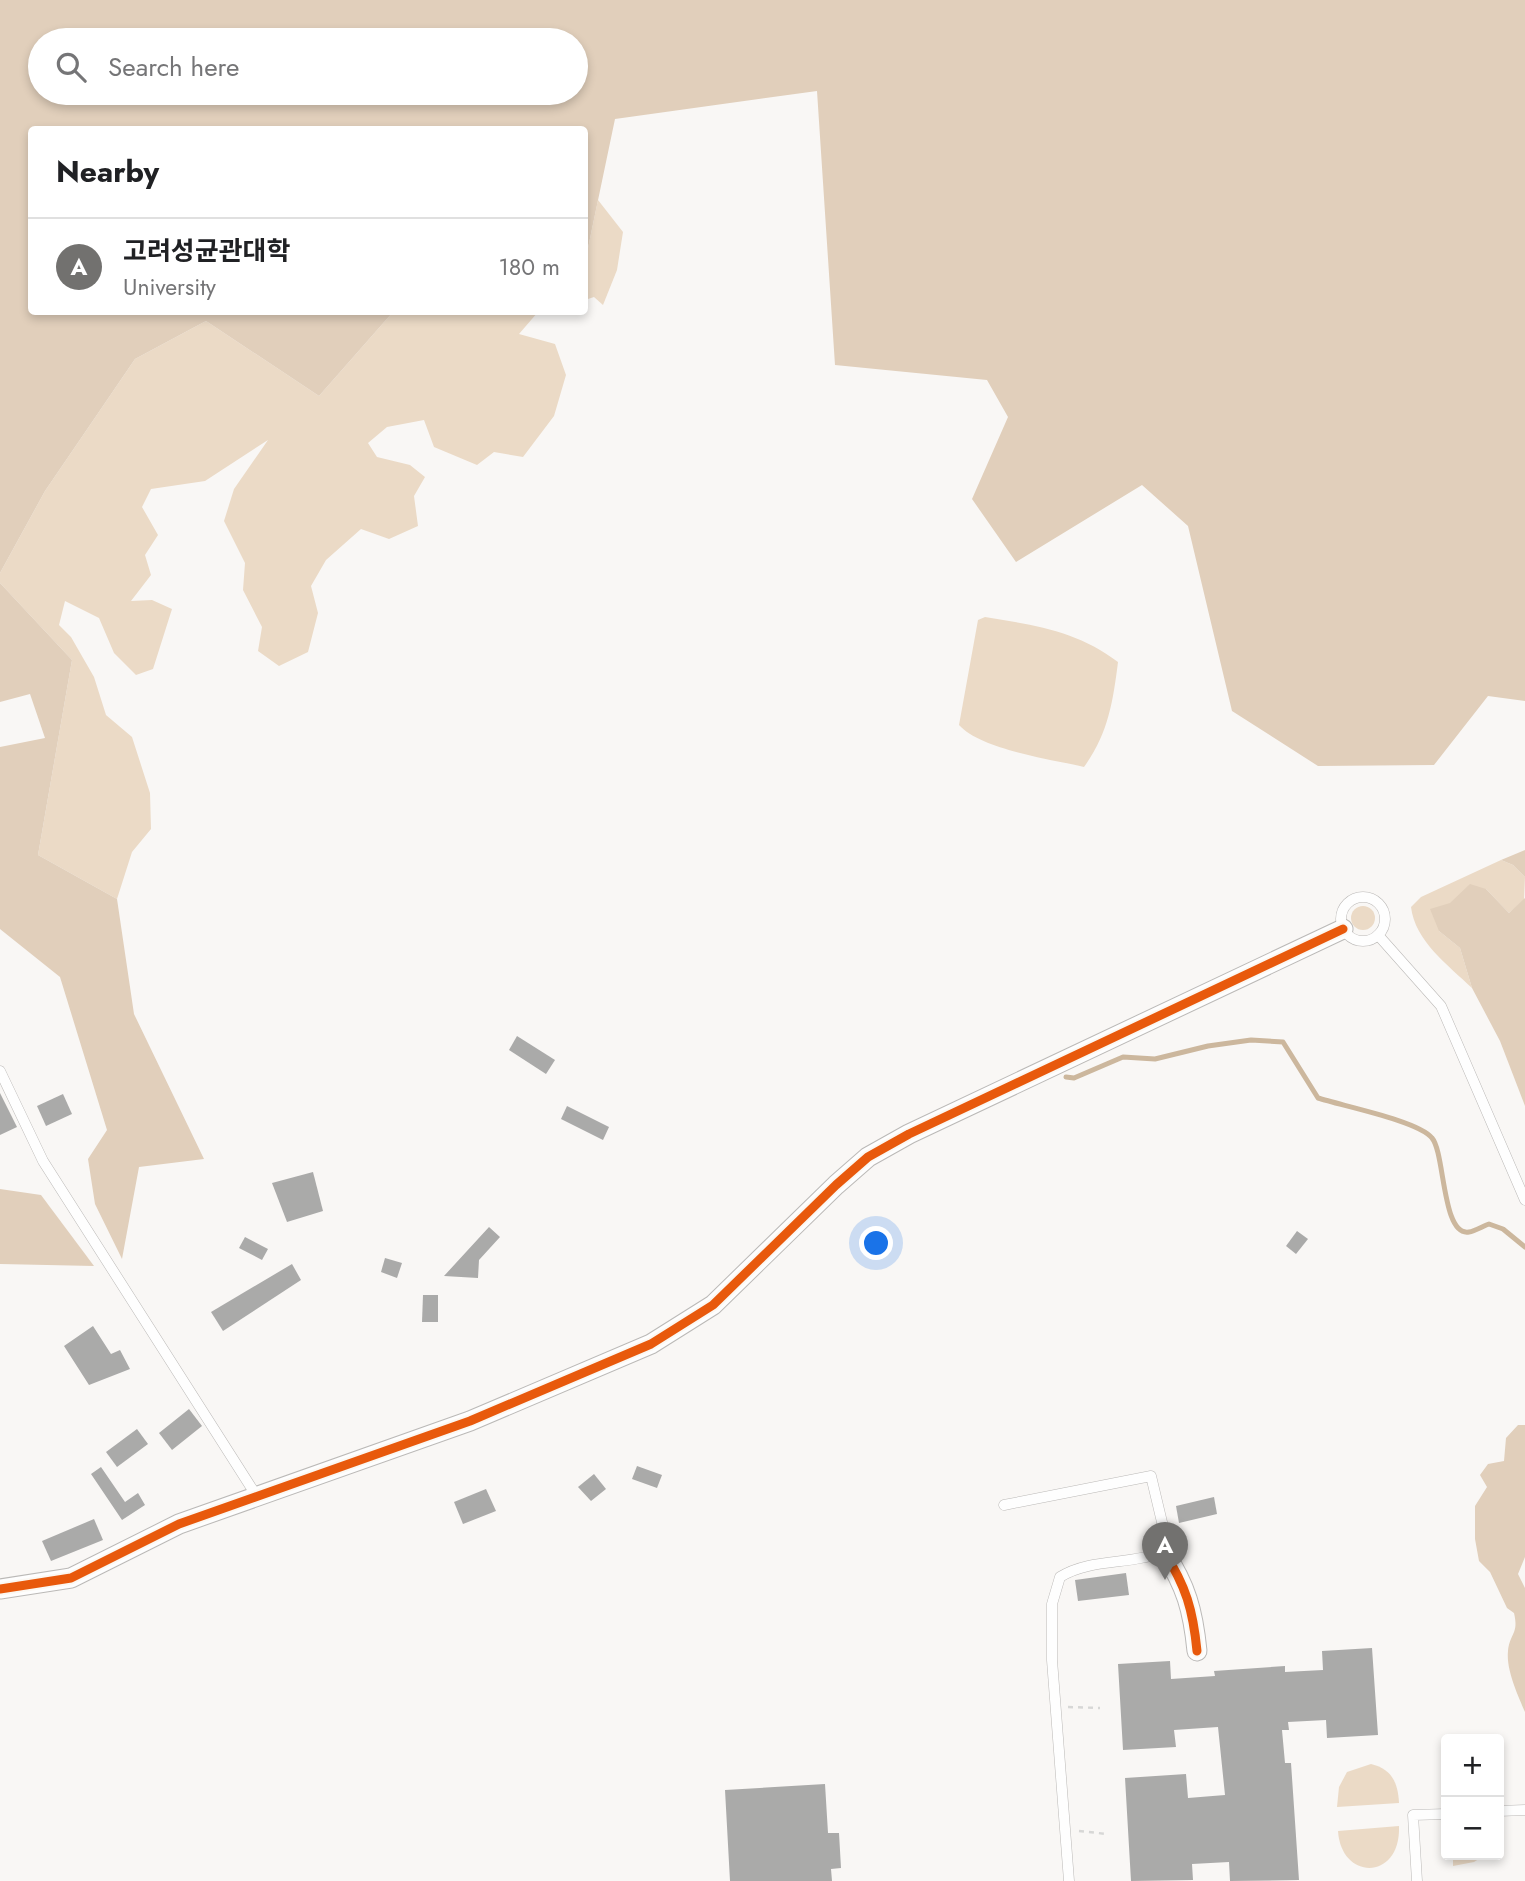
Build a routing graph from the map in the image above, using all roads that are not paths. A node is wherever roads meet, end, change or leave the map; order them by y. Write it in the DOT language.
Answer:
graph roads {
  1 [pos="1343,929"];
  2 [pos="1378,935"];
  3 [pos="0,1071"];
  4 [pos="1525,1200"];
  5 [pos="256,1495"];
  6 [pos="1004,1505"];
  7 [pos="1164,1552"];
  8 [pos="0,1589"];
  9 [pos="1197,1651"];
  10 [pos="1525,1810"];
  11 [pos="1504,1811"];
  12 [pos="1441,1814"];
  13 [pos="1069,1881"];
  14 [pos="1417,1881"];
  1 -- 2 [label="lane"];
  1 -- 2 [label="lane"];
  1 -- 5 [label="street"];
  2 -- 4 [label="lane"];
  3 -- 5 [label="lane"];
  5 -- 8 [label="street"];
  6 -- 7 [label="lane"];
  7 -- 9 [label="street"];
  7 -- 13 [label="lane"];
  10 -- 11 [label="lane"];
  12 -- 14 [label="lane"];
}
